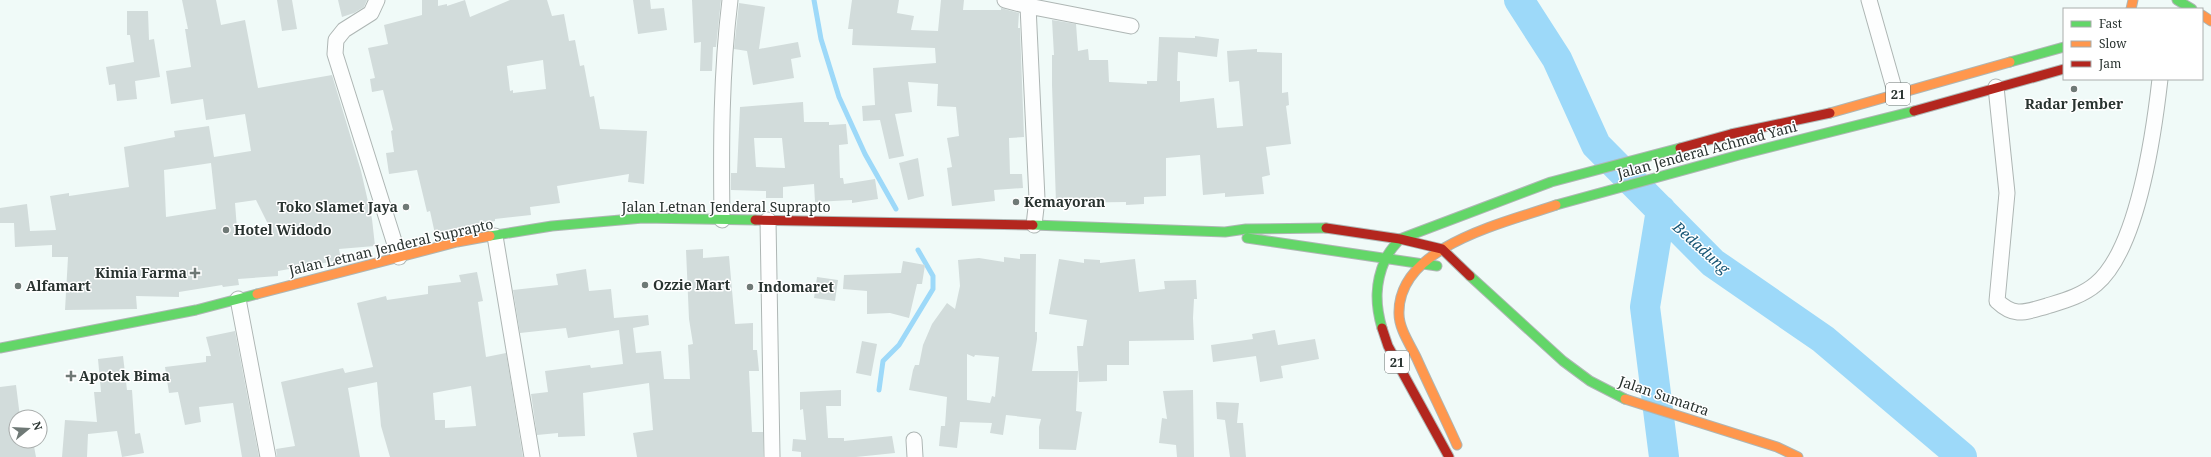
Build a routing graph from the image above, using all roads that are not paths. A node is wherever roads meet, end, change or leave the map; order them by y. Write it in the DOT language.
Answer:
graph roads {
  1 [pos="377,0"];
  2 [pos="730,0"];
  3 [pos="1005,0"];
  4 [pos="1869,0"];
  5 [pos="2177,0"];
  6 [pos="1028,6"];
  7 [pos="2190,8"];
  8 [pos="1131,26"];
  9 [pos="2063,47"];
  10 [pos="2063,68"];
  11 [pos="2160,80"];
  12 [pos="1996,87"];
  13 [pos="1896,94"];
  14 [pos="722,220"];
  15 [pos="768,220"];
  16 [pos="1034,225"];
  17 [pos="1225,232"];
  18 [pos="495,236"];
  19 [pos="1400,239"];
  20 [pos="1442,249"];
  21 [pos="399,257"];
  22 [pos="1385,259"];
  23 [pos="1422,263"];
  24 [pos="1463,271"];
  25 [pos="238,299"];
  26 [pos="0,348"];
  27 [pos="914,440"];
  28 [pos="1460,453"];
  29 [pos="268,457"];
  30 [pos="532,457"];
  31 [pos="772,457"];
  32 [pos="915,457"];
  33 [pos="1449,457"];
  34 [pos="1798,457"];
  1 -- 21 [label="street"];
  2 -- 14 [label="street"];
  3 -- 6 [label="street"];
  4 -- 13 [label="street"];
  5 -- 7 [label="main road"];
  6 -- 8 [label="street"];
  6 -- 16 [label="street"];
  9 -- 13 [label="main road, Jalan Jenderal Achmad Yani / 21"];
  10 -- 12 [label="main road, Jalan Jenderal Achmad Yani / 21"];
  11 -- 12 [label="street"];
  12 -- 20 [label="main road, Jalan Jenderal Achmad Yani / 21"];
  13 -- 19 [label="main road, Jalan Jenderal Achmad Yani / 21"];
  14 -- 15 [label="main road, Jalan Letnan Jenderal Suprapto"];
  14 -- 18 [label="main road, Jalan Letnan Jenderal Suprapto"];
  15 -- 16 [label="main road, Jalan Letnan Jenderal Suprapto"];
  15 -- 31 [label="street"];
  16 -- 17 [label="main road, Jalan Letnan Jenderal Suprapto"];
  17 -- 19 [label="main road, Jalan Letnan Jenderal Suprapto"];
  17 -- 22 [label="main road, Jalan Letnan Jenderal Suprapto"];
  18 -- 21 [label="main road, Jalan Letnan Jenderal Suprapto"];
  18 -- 30 [label="street"];
  19 -- 20 [label="main road, Jalan Letnan Jenderal Suprapto"];
  19 -- 22 [label="main road, 21"];
  20 -- 23 [label="main road, Jalan Jenderal Achmad Yani / 21"];
  20 -- 24 [label="main road, Jalan Sumatra"];
  21 -- 25 [label="main road, Jalan Letnan Jenderal Suprapto"];
  22 -- 23 [label="main road, Jalan Letnan Jenderal Suprapto"];
  22 -- 33 [label="main road, 21"];
  23 -- 24 [label="main road, Jalan Letnan Jenderal Suprapto"];
  23 -- 28 [label="main road, Jalan Jenderal Achmad Yani / 21"];
  24 -- 34 [label="main road, Jalan Sumatra"];
  25 -- 26 [label="main road, Jalan Letnan Jenderal Suprapto"];
  25 -- 29 [label="street"];
  27 -- 32 [label="street"];
}
